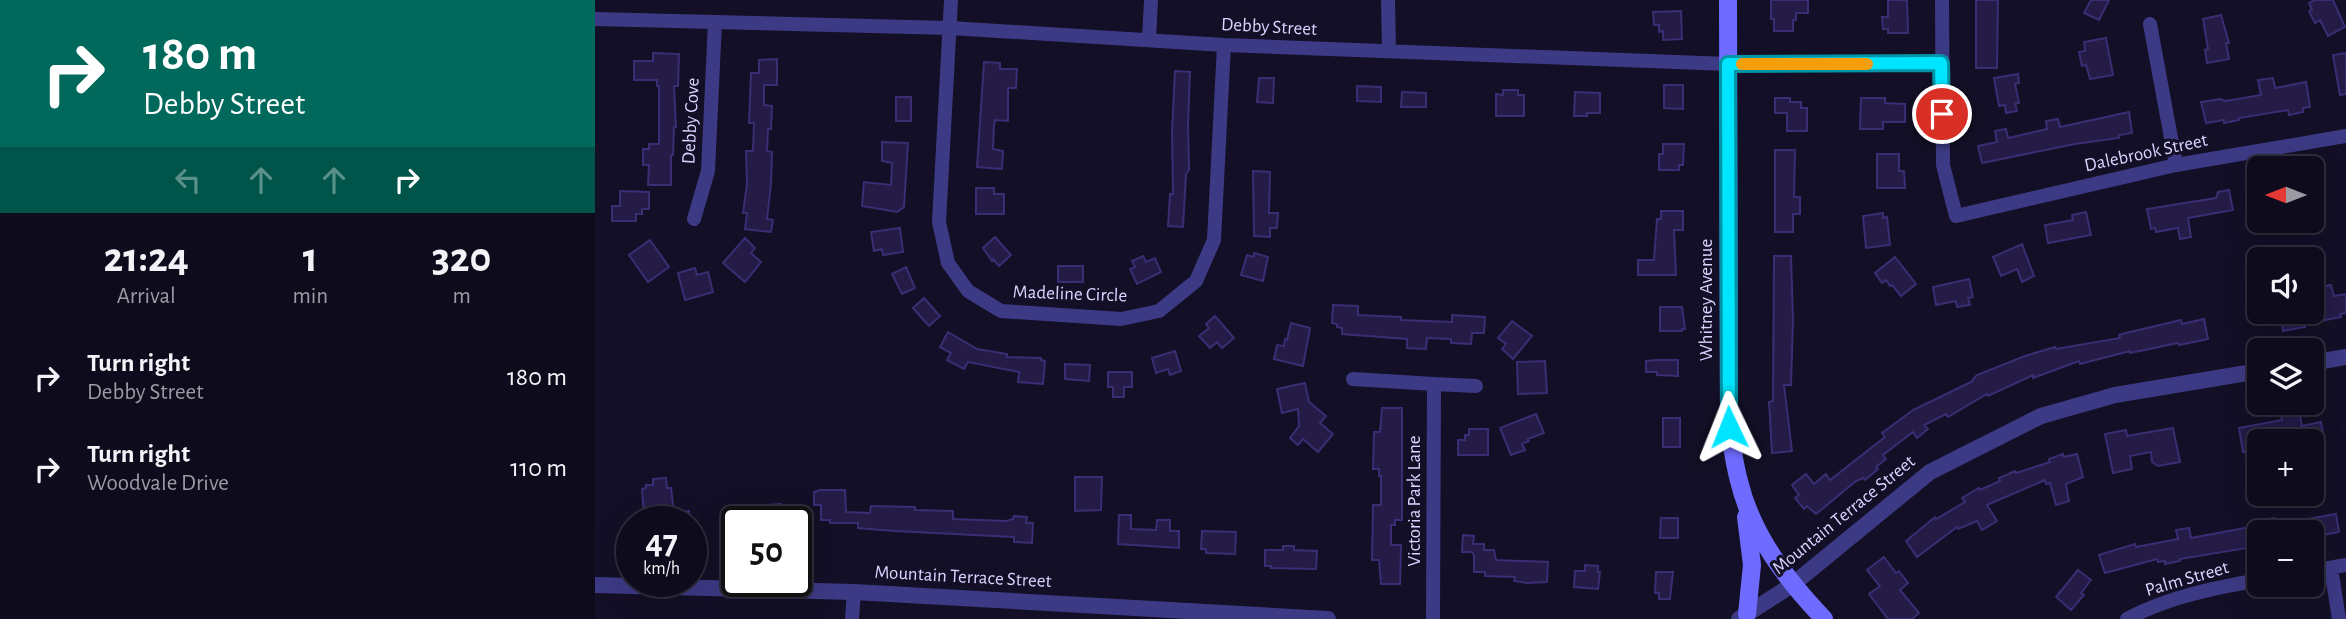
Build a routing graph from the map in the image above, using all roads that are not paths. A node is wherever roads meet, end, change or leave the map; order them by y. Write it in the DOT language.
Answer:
graph roads {
  1 [pos="951,0"];
  2 [pos="1151,0"];
  3 [pos="1388,0"];
  4 [pos="1728,0"];
  5 [pos="1942,0"];
  6 [pos="595,19"];
  7 [pos="715,22"];
  8 [pos="2150,24"];
  9 [pos="950,28"];
  10 [pos="1149,40"];
  11 [pos="1224,45"];
  12 [pos="1389,51"];
  13 [pos="1941,63"];
  14 [pos="1728,64"];
  15 [pos="2346,136"];
  16 [pos="2176,165"];
  17 [pos="694,219"];
  18 [pos="2346,357"];
  19 [pos="2324,361"];
  20 [pos="2247,373"];
  21 [pos="1353,379"];
  22 [pos="1434,384"];
  23 [pos="1476,386"];
  24 [pos="1744,496"];
  25 [pos="2346,565"];
  26 [pos="2331,568"];
  27 [pos="2324,569"];
  28 [pos="2247,582"];
  29 [pos="595,585"];
  30 [pos="1792,585"];
  31 [pos="854,592"];
  32 [pos="1743,616"];
  33 [pos="852,619"];
  34 [pos="1308,619"];
  35 [pos="1328,619"];
  36 [pos="1433,619"];
  37 [pos="1823,619"];
  38 [pos="2127,619"];
  39 [pos="2339,619"];
  1 -- 9 [label="street, Madeline Circle"];
  2 -- 10 [label="street"];
  3 -- 12 [label="street"];
  4 -- 14 [label="main road, Whitney Avenue"];
  5 -- 13 [label="street"];
  6 -- 7 [label="street, Debby Street"];
  7 -- 9 [label="street, Debby Street"];
  7 -- 17 [label="street, Debby Cove"];
  8 -- 16 [label="street"];
  9 -- 10 [label="street, Debby Street"];
  9 -- 11 [label="street, Madeline Circle"];
  10 -- 11 [label="street, Debby Street"];
  11 -- 12 [label="street, Debby Street"];
  12 -- 14 [label="street, Debby Street"];
  13 -- 14 [label="street, Debby Street"];
  13 -- 16 [label="street, Dalebrook Street"];
  14 -- 24 [label="main road, Whitney Avenue"];
  15 -- 16 [label="street, Dalebrook Street"];
  18 -- 19 [label="street"];
  20 -- 30 [label="street, Mountain Terrace Street"];
  21 -- 22 [label="street"];
  22 -- 23 [label="street"];
  22 -- 36 [label="street, Victoria Park Lane"];
  24 -- 30 [label="main road, Whitney Avenue"];
  24 -- 32 [label="main road"];
  25 -- 26 [label="street"];
  26 -- 27 [label="street"];
  26 -- 39 [label="street"];
  28 -- 38 [label="street, Palm Street"];
  29 -- 31 [label="street, Mountain Terrace Street"];
  30 -- 32 [label="street, Mountain Terrace Street"];
  30 -- 37 [label="main road, Whitney Avenue"];
  31 -- 33 [label="street"];
  31 -- 34 [label="street, Mountain Terrace Street"];
  34 -- 35 [label="street, Mountain Terrace Street"];
}
